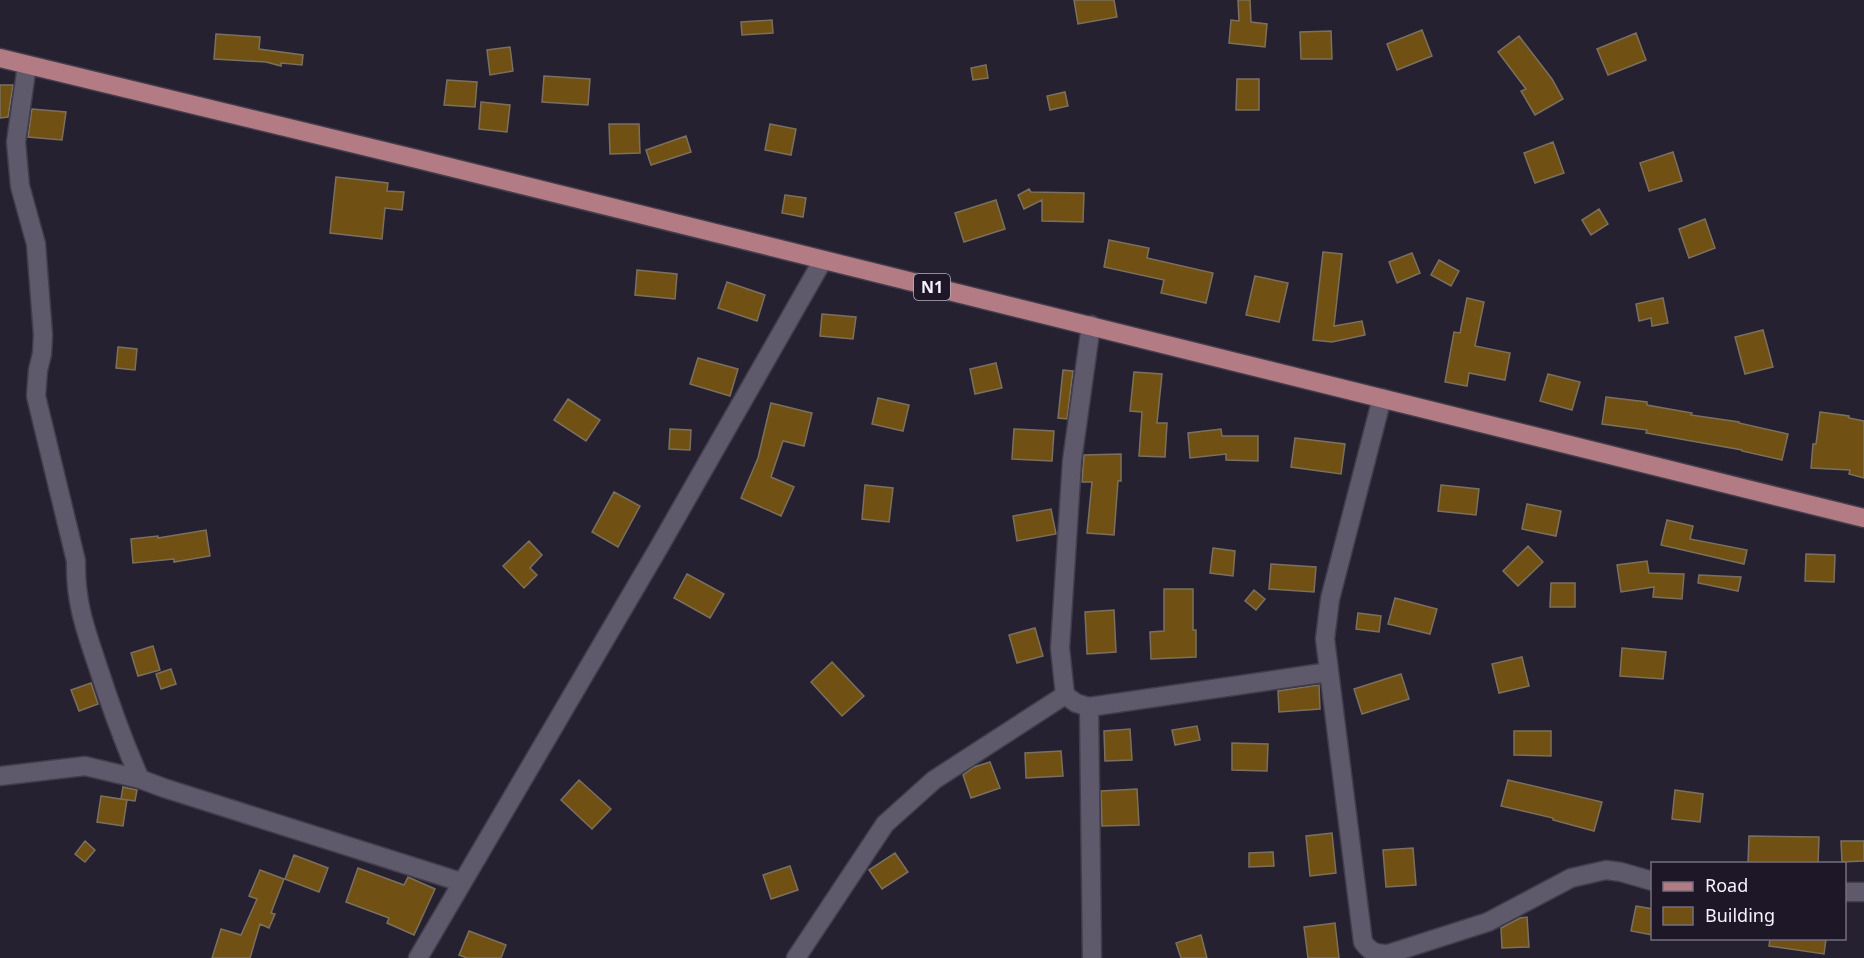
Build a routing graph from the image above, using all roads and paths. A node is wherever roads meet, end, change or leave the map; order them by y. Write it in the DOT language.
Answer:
graph roads {
  1 [pos="0,58"];
  2 [pos="27,65"];
  3 [pos="823,260"];
  4 [pos="1091,325"];
  5 [pos="1382,398"];
  6 [pos="1864,518"];
  7 [pos="1329,672"];
  8 [pos="1065,695"];
  9 [pos="1089,707"];
  10 [pos="0,776"];
  11 [pos="140,779"];
  12 [pos="1651,880"];
  13 [pos="461,882"];
  14 [pos="1846,892"];
  15 [pos="1864,892"];
  16 [pos="418,958"];
  17 [pos="796,958"];
  18 [pos="1092,958"];
  1 -- 2 [label="main road, N1"];
  2 -- 3 [label="main road, N1"];
  2 -- 11 [label="street"];
  3 -- 4 [label="main road, N1"];
  3 -- 13 [label="street"];
  4 -- 5 [label="main road, N1"];
  4 -- 8 [label="street"];
  5 -- 6 [label="main road, N1"];
  5 -- 7 [label="street"];
  7 -- 9 [label="street"];
  7 -- 12 [label="street"];
  8 -- 9 [label="street"];
  8 -- 17 [label="street"];
  9 -- 18 [label="street"];
  10 -- 11 [label="street"];
  11 -- 13 [label="street"];
  13 -- 16 [label="street"];
  14 -- 15 [label="street"];
}
